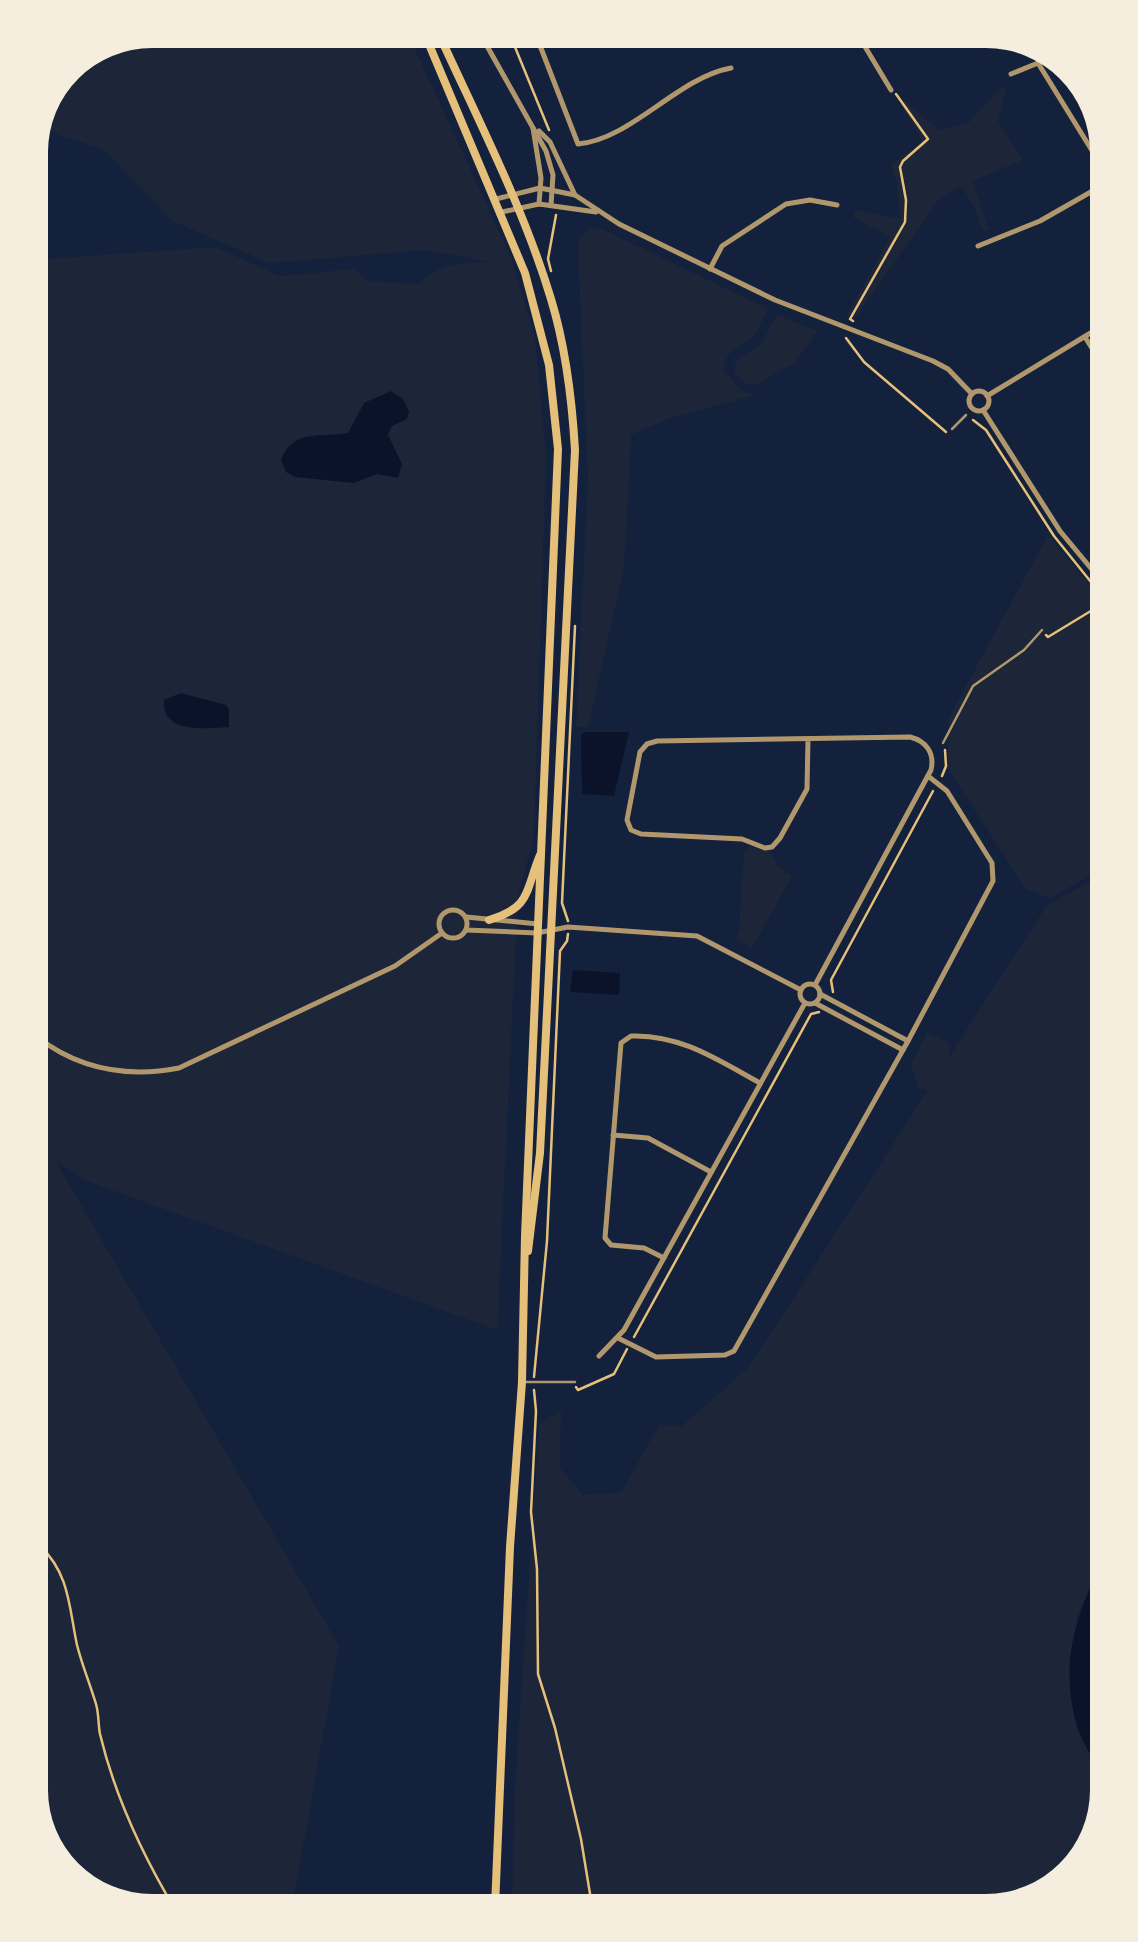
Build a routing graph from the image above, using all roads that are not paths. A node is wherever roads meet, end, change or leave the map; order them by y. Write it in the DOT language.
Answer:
graph roads {
  1 [pos="431,48"];
  2 [pos="445,48"];
  3 [pos="489,48"];
  4 [pos="541,48"];
  5 [pos="866,48"];
  6 [pos="732,68"];
  7 [pos="1012,74"];
  8 [pos="891,90"];
  9 [pos="533,125"];
  10 [pos="1090,147"];
  11 [pos="540,188"];
  12 [pos="552,190"];
  13 [pos="1090,193"];
  14 [pos="511,194"];
  15 [pos="575,195"];
  16 [pos="496,200"];
  17 [pos="539,204"];
  18 [pos="838,204"];
  19 [pos="551,205"];
  20 [pos="516,207"];
  21 [pos="502,212"];
  22 [pos="599,212"];
  23 [pos="978,246"];
  24 [pos="710,269"];
  25 [pos="1090,333"];
  26 [pos="1084,337"];
  27 [pos="1090,346"];
  28 [pos="972,394"];
  29 [pos="988,396"];
  30 [pos="983,410"];
  31 [pos="966,415"];
  32 [pos="952,430"];
  33 [pos="1090,567"];
  34 [pos="1042,630"];
  35 [pos="808,739"];
  36 [pos="943,744"];
  37 [pos="928,776"];
  38 [pos="543,849"];
  39 [pos="466,917"];
  40 [pos="489,920"];
  41 [pos="537,928"];
  42 [pos="550,929"];
  43 [pos="466,930"];
  44 [pos="442,933"];
  45 [pos="815,986"];
  46 [pos="801,990"];
  47 [pos="820,994"];
  48 [pos="806,1003"];
  49 [pos="816,1003"];
  50 [pos="908,1041"];
  51 [pos="48,1045"];
  52 [pos="902,1050"];
  53 [pos="760,1084"];
  54 [pos="613,1134"];
  55 [pos="711,1172"];
  56 [pos="664,1258"];
  57 [pos="526,1260"];
  58 [pos="618,1338"];
  59 [pos="598,1356"];
  60 [pos="522,1382"];
  61 [pos="574,1382"];
  62 [pos="496,1894"];
  1 -- 16 [label="highway"];
  2 -- 14 [label="highway"];
  3 -- 9 [label="street"];
  4 -- 6 [label="street"];
  5 -- 8 [label="street"];
  7 -- 10 [label="street"];
  9 -- 11 [label="street"];
  9 -- 12 [label="street"];
  9 -- 15 [label="street"];
  11 -- 12 [label="street"];
  11 -- 14 [label="street"];
  11 -- 17 [label="street"];
  12 -- 15 [label="street"];
  12 -- 19 [label="street"];
  13 -- 23 [label="street"];
  14 -- 16 [label="street"];
  14 -- 20 [label="highway"];
  15 -- 22 [label="street"];
  16 -- 21 [label="highway"];
  17 -- 19 [label="street"];
  17 -- 20 [label="street"];
  18 -- 24 [label="street"];
  19 -- 22 [label="street"];
  20 -- 21 [label="street"];
  20 -- 42 [label="highway"];
  21 -- 38 [label="highway"];
  22 -- 24 [label="street"];
  24 -- 28 [label="street"];
  25 -- 26 [label="street"];
  26 -- 27 [label="street"];
  26 -- 29 [label="street"];
  28 -- 29 [label="street"];
  28 -- 30 [label="street"];
  29 -- 30 [label="street"];
  30 -- 33 [label="street"];
  31 -- 32 [label="lane"];
  34 -- 36 [label="lane"];
  35 -- 35 [label="street"];
  35 -- 37 [label="street"];
  37 -- 45 [label="street"];
  37 -- 50 [label="street"];
  38 -- 40 [label="highway"];
  38 -- 41 [label="highway"];
  39 -- 40 [label="street"];
  39 -- 43 [label="street"];
  39 -- 44 [label="street"];
  40 -- 41 [label="street"];
  41 -- 42 [label="street"];
  41 -- 43 [label="street"];
  41 -- 57 [label="highway"];
  42 -- 46 [label="street"];
  42 -- 57 [label="highway"];
  43 -- 44 [label="street"];
  44 -- 51 [label="street"];
  45 -- 46 [label="street"];
  45 -- 47 [label="street"];
  46 -- 48 [label="street"];
  47 -- 49 [label="street"];
  47 -- 50 [label="street"];
  48 -- 49 [label="street"];
  48 -- 53 [label="street"];
  49 -- 52 [label="street"];
  50 -- 52 [label="street"];
  52 -- 58 [label="street"];
  53 -- 54 [label="street"];
  53 -- 55 [label="street"];
  54 -- 55 [label="street"];
  54 -- 56 [label="street"];
  55 -- 56 [label="street"];
  56 -- 58 [label="street"];
  57 -- 60 [label="highway"];
  58 -- 59 [label="street"];
  60 -- 61 [label="lane"];
  60 -- 62 [label="highway"];
}
